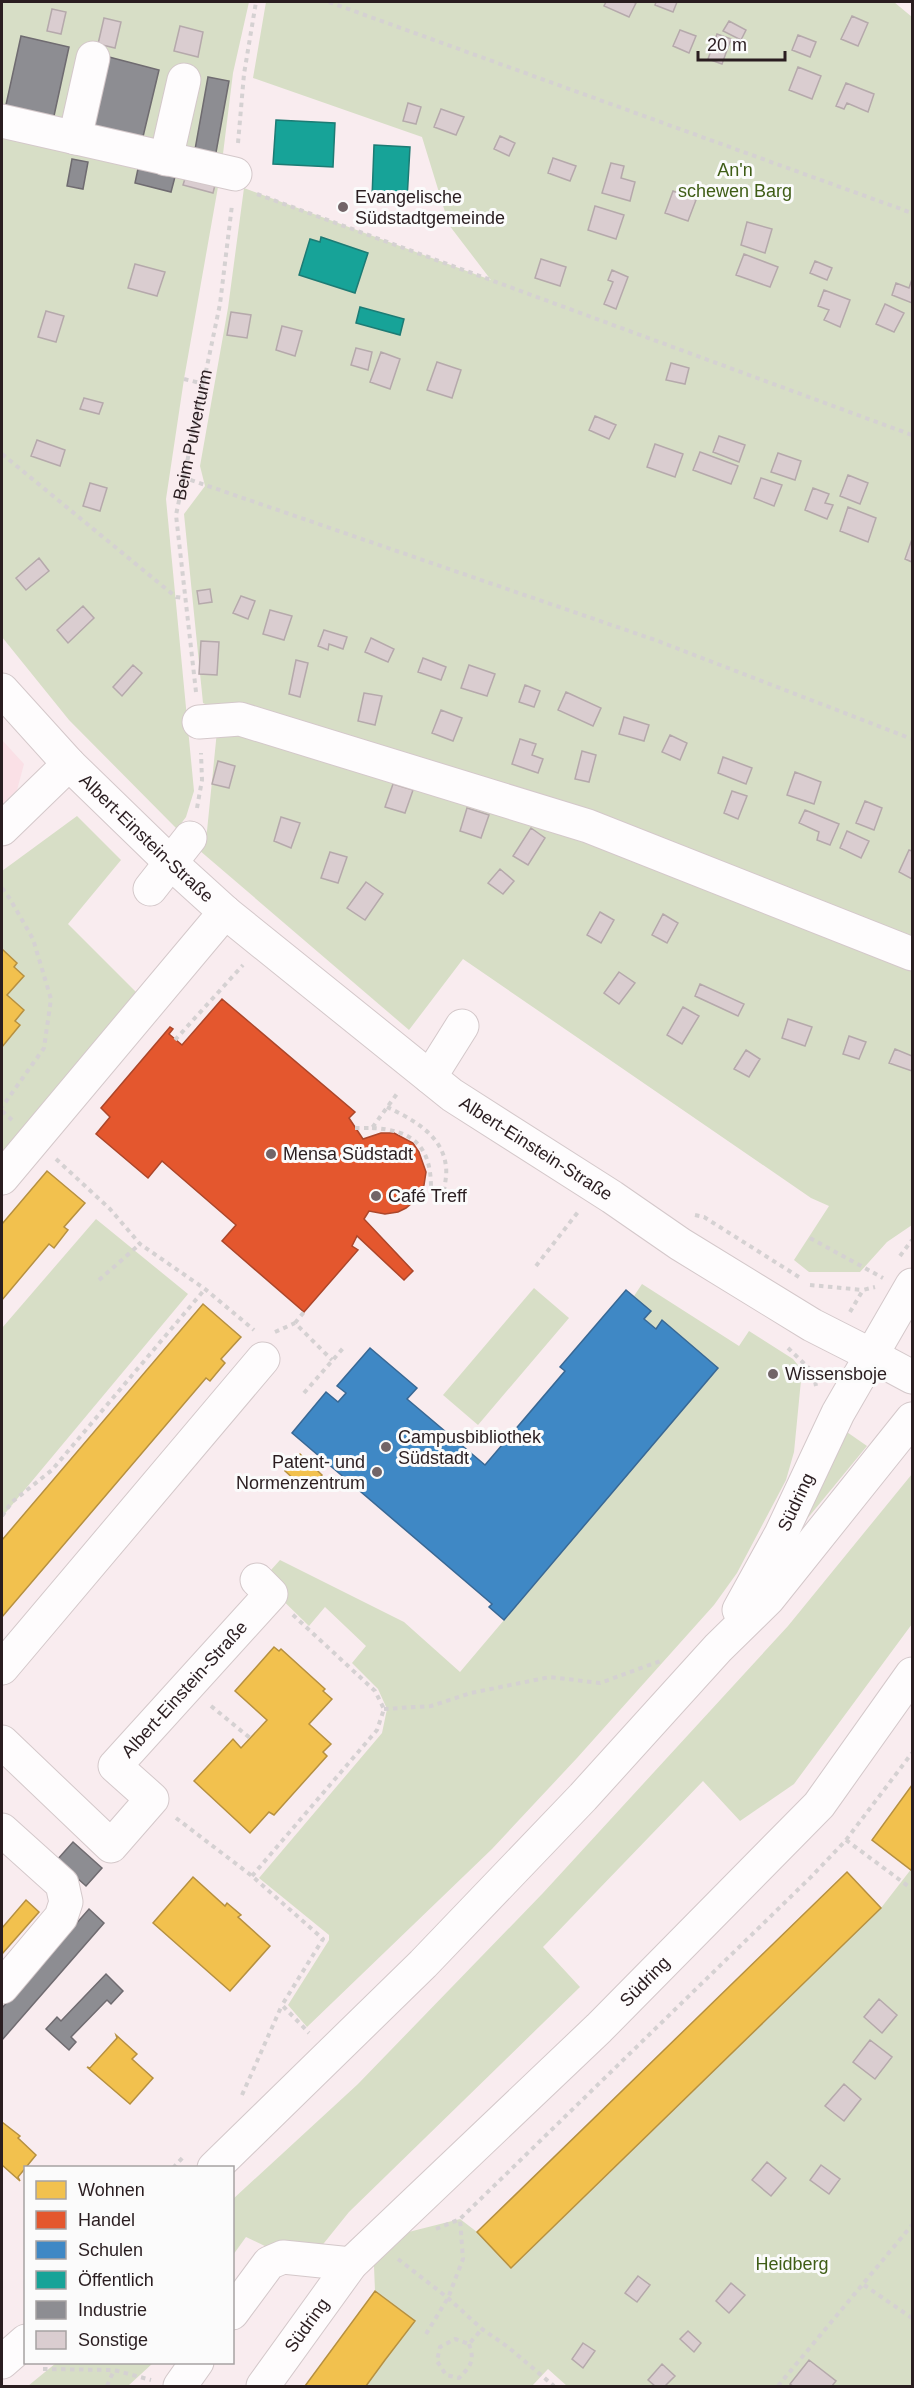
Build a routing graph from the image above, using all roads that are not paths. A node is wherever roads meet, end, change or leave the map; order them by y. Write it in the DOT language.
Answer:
graph roads {
  1 [pos="93,58"];
  2 [pos="184,80"];
  3 [pos="2,121"];
  4 [pos="75,138"];
  5 [pos="166,159"];
  6 [pos="235,179"];
  7 [pos="2,690"];
  8 [pos="199,722"];
  9 [pos="69,764"];
  10 [pos="2,829"];
  11 [pos="181,851"];
  12 [pos="150,889"];
  13 [pos="225,912"];
  14 [pos="912,954"];
  15 [pos="462,1026"];
  16 [pos="417,1080"];
  17 [pos="2,1178"];
  18 [pos="898,1282"];
  19 [pos="263,1349"];
  20 [pos="871,1355"];
  21 [pos="912,1377"];
  22 [pos="912,1419"];
  23 [pos="264,1587"];
  24 [pos="718,1648"];
  25 [pos="2,1668"];
  26 [pos="912,1674"];
  27 [pos="2,1742"];
  28 [pos="2,1830"];
  29 [pos="2,1987"];
  30 [pos="202,2159"];
  31 [pos="351,2264"];
  32 [pos="234,2310"];
  33 [pos="24,2357"];
  34 [pos="2,2362"];
  35 [pos="194,2364"];
  36 [pos="167,2384"];
  37 [pos="263,2386"];
  1 -- 4 [label="street"];
  2 -- 5 [label="street"];
  3 -- 4 [label="street"];
  4 -- 5 [label="street"];
  5 -- 6 [label="street"];
  7 -- 9 [label="street, Albert-Einstein-Straße"];
  8 -- 14 [label="street"];
  9 -- 10 [label="street, Albert-Einstein-Straße"];
  9 -- 11 [label="street, Albert-Einstein-Straße"];
  11 -- 12 [label="street"];
  11 -- 13 [label="street, Albert-Einstein-Straße"];
  13 -- 16 [label="street, Albert-Einstein-Straße"];
  13 -- 17 [label="street, Albert-Einstein-Straße"];
  15 -- 16 [label="street"];
  16 -- 20 [label="street, Albert-Einstein-Straße"];
  18 -- 20 [label="street, Südring"];
  19 -- 25 [label="street"];
  20 -- 21 [label="street"];
  20 -- 24 [label="street, Südring"];
  22 -- 24 [label="street, Südring"];
  23 -- 27 [label="street, Albert-Einstein-Straße"];
  24 -- 30 [label="street, Südring"];
  26 -- 31 [label="street, Südring"];
  28 -- 29 [label="street"];
  31 -- 32 [label="street"];
  31 -- 37 [label="street, Südring"];
  33 -- 34 [label="street"];
  35 -- 36 [label="street"];
}
